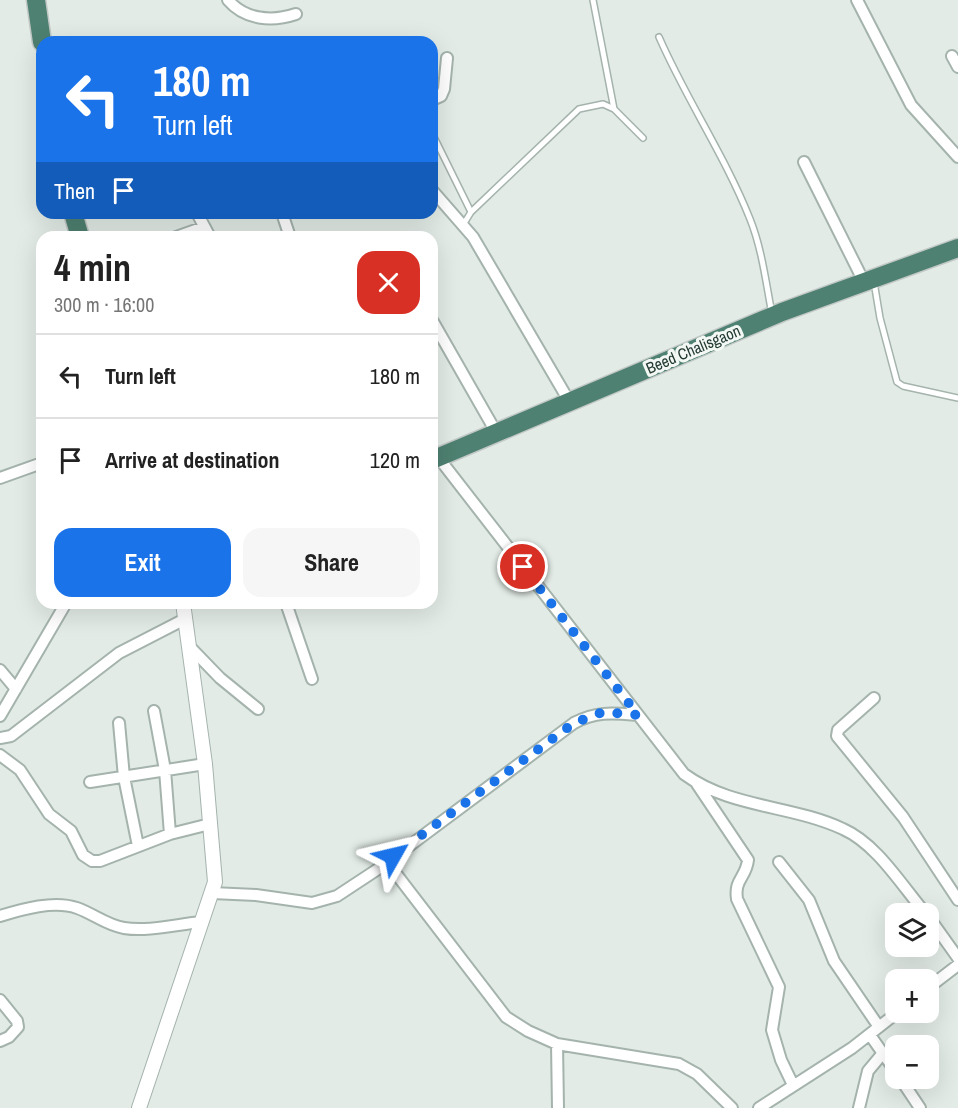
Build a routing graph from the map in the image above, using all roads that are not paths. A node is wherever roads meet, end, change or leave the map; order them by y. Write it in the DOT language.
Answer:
graph roads {
  1 [pos="36,0"];
  2 [pos="228,0"];
  3 [pos="593,0"];
  4 [pos="857,0"];
  5 [pos="296,14"];
  6 [pos="41,36"];
  7 [pos="659,37"];
  8 [pos="952,56"];
  9 [pos="447,58"];
  10 [pos="958,67"];
  11 [pos="438,97"];
  12 [pos="614,109"];
  13 [pos="643,138"];
  14 [pos="438,145"];
  15 [pos="958,157"];
  16 [pos="804,162"];
  17 [pos="438,197"];
  18 [pos="471,212"];
  19 [pos="464,225"];
  20 [pos="958,248"];
  21 [pos="868,280"];
  22 [pos="772,316"];
  23 [pos="438,331"];
  24 [pos="958,398"];
  25 [pos="569,401"];
  26 [pos="496,432"];
  27 [pos="438,458"];
  28 [pos="438,463"];
  29 [pos="36,465"];
  30 [pos="0,478"];
  31 [pos="63,609"];
  32 [pos="184,609"];
  33 [pos="288,609"];
  34 [pos="185,619"];
  35 [pos="190,647"];
  36 [pos="0,670"];
  37 [pos="312,680"];
  38 [pos="16,689"];
  39 [pos="874,698"];
  40 [pos="258,709"];
  41 [pos="154,711"];
  42 [pos="638,715"];
  43 [pos="0,716"];
  44 [pos="119,723"];
  45 [pos="0,738"];
  46 [pos="0,754"];
  47 [pos="205,764"];
  48 [pos="165,770"];
  49 [pos="124,777"];
  50 [pos="90,782"];
  51 [pos="697,784"];
  52 [pos="210,824"];
  53 [pos="170,834"];
  54 [pos="138,846"];
  55 [pos="387,862"];
  56 [pos="779,862"];
  57 [pos="212,893"];
  58 [pos="958,900"];
  59 [pos="917,903"];
  60 [pos="0,916"];
  61 [pos="202,922"];
  62 [pos="939,932"];
  63 [pos="958,958"];
  64 [pos="958,965"];
  65 [pos="939,980"];
  66 [pos="0,1000"];
  67 [pos="885,1023"];
  68 [pos="879,1028"];
  69 [pos="870,1035"];
  70 [pos="0,1041"];
  71 [pos="557,1044"];
  72 [pos="883,1053"];
  73 [pos="885,1056"];
  74 [pos="793,1085"];
  75 [pos="907,1089"];
  76 [pos="139,1108"];
  77 [pos="558,1108"];
  78 [pos="732,1108"];
  79 [pos="759,1108"];
  80 [pos="859,1108"];
  81 [pos="920,1108"];
  1 -- 6 [label="highway"];
  2 -- 5 [label="street"];
  3 -- 12 [label="lane"];
  4 -- 15 [label="street"];
  7 -- 22 [label="lane"];
  8 -- 10 [label="street"];
  9 -- 11 [label="street"];
  12 -- 13 [label="lane"];
  12 -- 18 [label="lane"];
  14 -- 18 [label="lane"];
  16 -- 21 [label="street"];
  17 -- 19 [label="street"];
  18 -- 19 [label="lane"];
  19 -- 25 [label="street"];
  20 -- 21 [label="highway, Beed Chalisgaon"];
  21 -- 22 [label="highway, Beed Chalisgaon"];
  21 -- 24 [label="lane"];
  22 -- 25 [label="highway, Beed Chalisgaon"];
  23 -- 26 [label="street"];
  25 -- 26 [label="highway, Beed Chalisgaon"];
  26 -- 27 [label="highway, Beed Chalisgaon"];
  28 -- 42 [label="street"];
  29 -- 30 [label="street"];
  31 -- 38 [label="street"];
  32 -- 34 [label="street"];
  33 -- 37 [label="street"];
  34 -- 35 [label="street"];
  34 -- 45 [label="street"];
  35 -- 40 [label="street"];
  35 -- 47 [label="street"];
  36 -- 38 [label="street"];
  38 -- 43 [label="street"];
  39 -- 58 [label="street"];
  41 -- 48 [label="street"];
  42 -- 51 [label="street"];
  42 -- 55 [label="street"];
  44 -- 49 [label="street"];
  46 -- 54 [label="street"];
  47 -- 48 [label="street"];
  47 -- 52 [label="street"];
  48 -- 49 [label="street"];
  48 -- 53 [label="street"];
  49 -- 50 [label="street"];
  49 -- 54 [label="street"];
  51 -- 59 [label="street"];
  51 -- 74 [label="street"];
  52 -- 53 [label="street"];
  52 -- 57 [label="street"];
  53 -- 54 [label="street"];
  55 -- 57 [label="street"];
  55 -- 71 [label="street"];
  56 -- 68 [label="street"];
  57 -- 61 [label="street"];
  60 -- 61 [label="street"];
  61 -- 76 [label="street"];
  62 -- 63 [label="street"];
  64 -- 65 [label="street"];
  66 -- 70 [label="street"];
  67 -- 68 [label="street"];
  68 -- 69 [label="street"];
  69 -- 72 [label="street"];
  69 -- 74 [label="street"];
  71 -- 77 [label="street"];
  71 -- 78 [label="street"];
  72 -- 73 [label="street"];
  72 -- 80 [label="street"];
  74 -- 79 [label="street"];
  75 -- 81 [label="street"];
}
